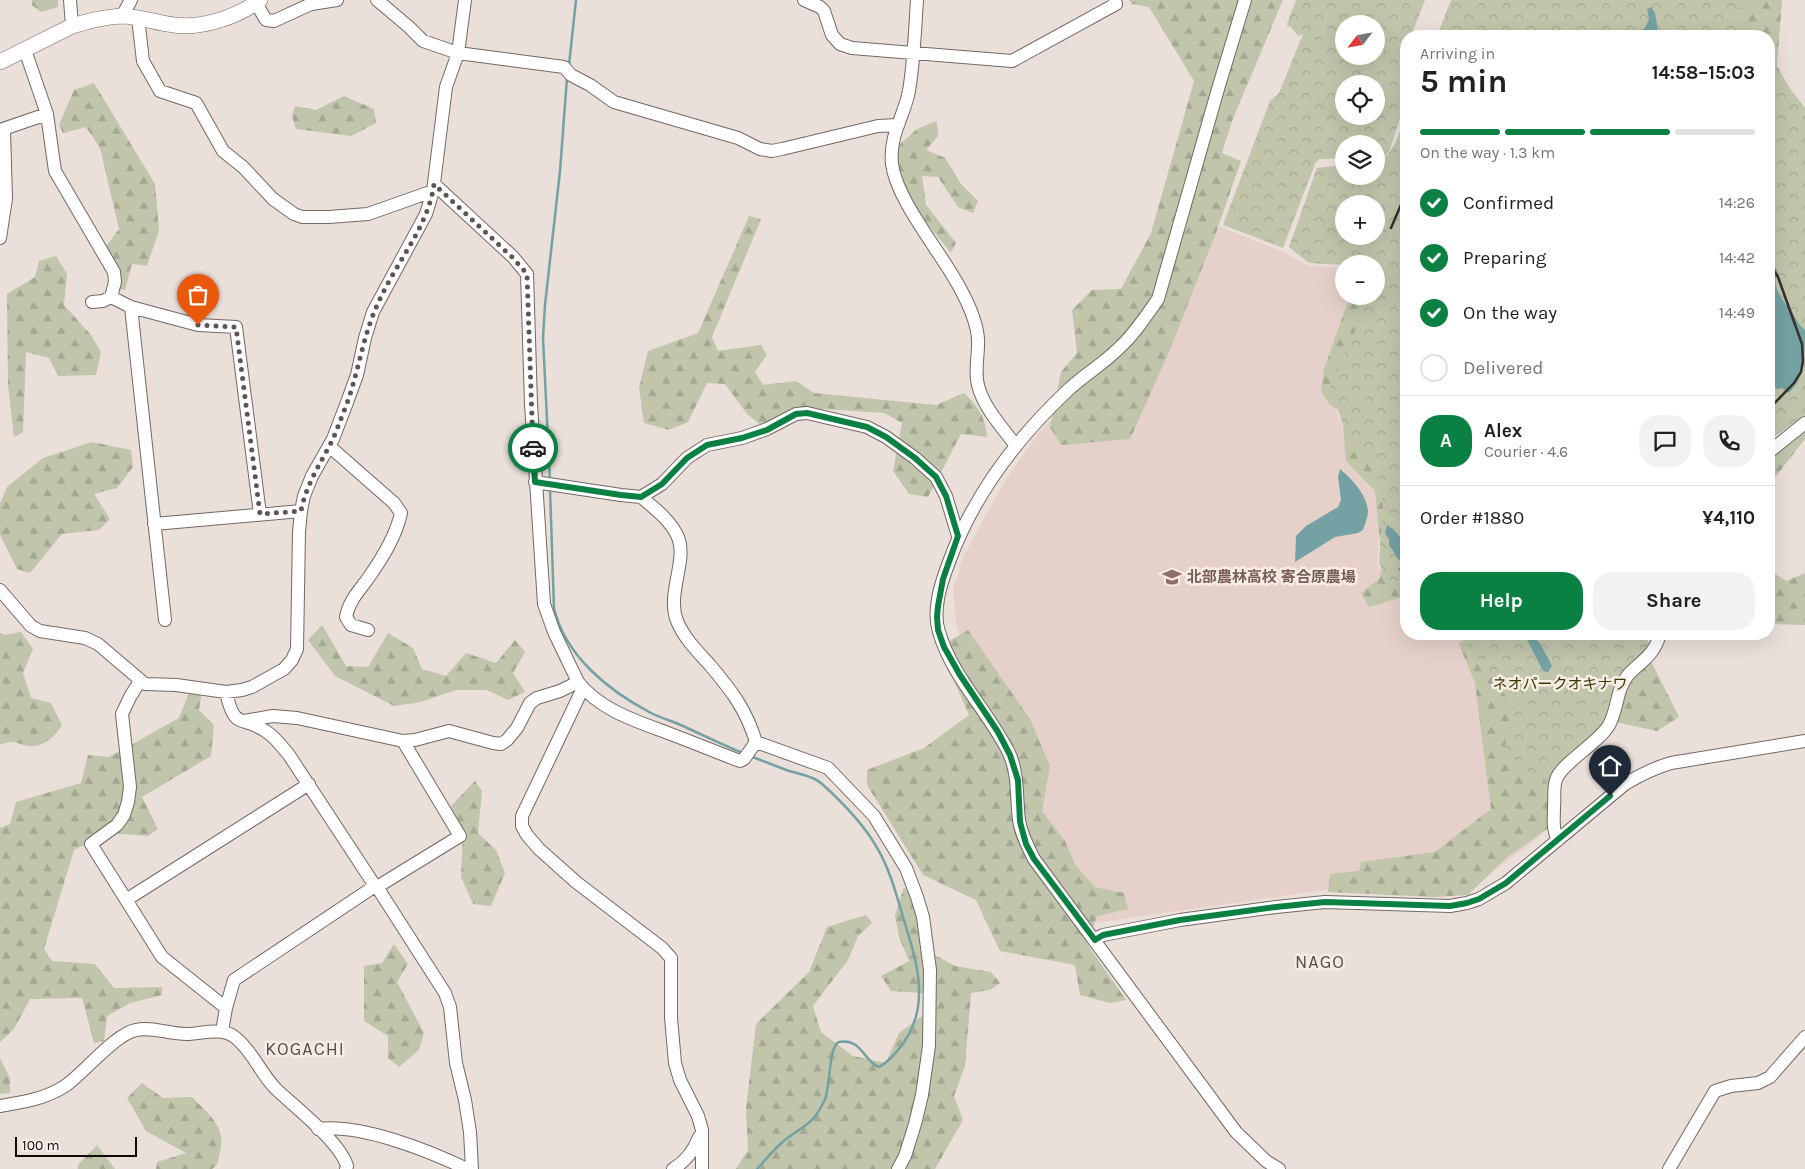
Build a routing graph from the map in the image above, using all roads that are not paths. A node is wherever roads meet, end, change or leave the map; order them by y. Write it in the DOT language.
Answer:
graph roads {
  1 [pos="70,0"];
  2 [pos="131,0"];
  3 [pos="336,0"];
  4 [pos="377,0"];
  5 [pos="464,0"];
  6 [pos="804,0"];
  7 [pos="917,0"];
  8 [pos="1115,0"];
  9 [pos="1246,0"];
  10 [pos="258,2"];
  11 [pos="122,16"];
  12 [pos="138,18"];
  13 [pos="72,26"];
  14 [pos="25,50"];
  15 [pos="458,53"];
  16 [pos="914,53"];
  17 [pos="0,62"];
  18 [pos="47,114"];
  19 [pos="897,125"];
  20 [pos="2,130"];
  21 [pos="434,187"];
  22 [pos="0,238"];
  23 [pos="112,296"];
  24 [pos="92,302"];
  25 [pos="131,307"];
  26 [pos="1805,423"];
  27 [pos="329,446"];
  28 [pos="1016,446"];
  29 [pos="1775,447"];
  30 [pos="535,482"];
  31 [pos="641,497"];
  32 [pos="301,511"];
  33 [pos="260,514"];
  34 [pos="154,524"];
  35 [pos="958,536"];
  36 [pos="0,590"];
  37 [pos="165,620"];
  38 [pos="368,630"];
  39 [pos="1658,640"];
  40 [pos="140,681"];
  41 [pos="581,685"];
  42 [pos="226,692"];
  43 [pos="240,721"];
  44 [pos="403,741"];
  45 [pos="1805,741"];
  46 [pos="756,742"];
  47 [pos="309,784"];
  48 [pos="1558,840"];
  49 [pos="376,887"];
  50 [pos="126,900"];
  51 [pos="1095,940"];
  52 [pos="226,1008"];
  53 [pos="222,1031"];
  54 [pos="1805,1037"];
  55 [pos="0,1106"];
  56 [pos="318,1129"];
  57 [pos="702,1130"];
  58 [pos="1264,1165"];
  59 [pos="346,1169"];
  60 [pos="467,1169"];
  61 [pos="472,1169"];
  62 [pos="673,1169"];
  63 [pos="702,1169"];
  64 [pos="898,1169"];
  65 [pos="1279,1169"];
  66 [pos="1669,1169"];
  1 -- 13 [label="street"];
  2 -- 11 [label="street"];
  3 -- 10 [label="street"];
  4 -- 15 [label="street"];
  5 -- 15 [label="street"];
  6 -- 16 [label="street"];
  7 -- 16 [label="street"];
  8 -- 16 [label="street"];
  9 -- 28 [label="street"];
  10 -- 12 [label="main road"];
  11 -- 12 [label="main road"];
  11 -- 13 [label="main road"];
  12 -- 21 [label="street"];
  13 -- 14 [label="main road"];
  14 -- 17 [label="main road"];
  14 -- 18 [label="street"];
  15 -- 19 [label="street"];
  15 -- 21 [label="street"];
  16 -- 19 [label="street"];
  18 -- 20 [label="street"];
  18 -- 23 [label="street"];
  19 -- 28 [label="street"];
  20 -- 22 [label="street"];
  21 -- 27 [label="street"];
  21 -- 30 [label="street"];
  23 -- 24 [label="street"];
  23 -- 25 [label="street"];
  25 -- 33 [label="street"];
  25 -- 34 [label="street"];
  26 -- 29 [label="street"];
  27 -- 32 [label="street"];
  27 -- 38 [label="street"];
  28 -- 35 [label="street"];
  30 -- 31 [label="street"];
  30 -- 41 [label="street"];
  31 -- 35 [label="street"];
  31 -- 46 [label="street"];
  32 -- 33 [label="street"];
  32 -- 42 [label="street"];
  33 -- 34 [label="street"];
  34 -- 37 [label="street"];
  35 -- 51 [label="street"];
  36 -- 40 [label="street"];
  39 -- 48 [label="street"];
  40 -- 42 [label="street"];
  40 -- 50 [label="street"];
  41 -- 44 [label="street"];
  41 -- 46 [label="street"];
  41 -- 57 [label="street"];
  42 -- 43 [label="street"];
  43 -- 44 [label="street"];
  43 -- 47 [label="street"];
  44 -- 49 [label="street"];
  45 -- 48 [label="street"];
  46 -- 64 [label="street"];
  47 -- 49 [label="street"];
  47 -- 50 [label="street"];
  48 -- 51 [label="street"];
  49 -- 52 [label="street"];
  49 -- 61 [label="street"];
  50 -- 52 [label="street"];
  51 -- 58 [label="street"];
  52 -- 53 [label="street"];
  53 -- 55 [label="street"];
  53 -- 56 [label="street"];
  54 -- 66 [label="street"];
  56 -- 59 [label="street"];
  56 -- 60 [label="street"];
  57 -- 62 [label="street"];
  57 -- 63 [label="street"];
  58 -- 65 [label="street"];
}
